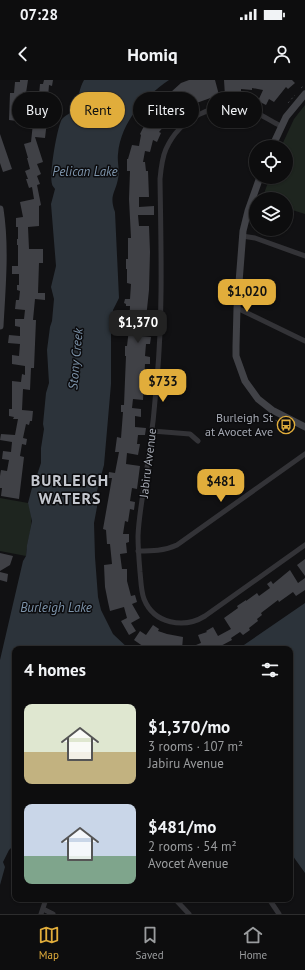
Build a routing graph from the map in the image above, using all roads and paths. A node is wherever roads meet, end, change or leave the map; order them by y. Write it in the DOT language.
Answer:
graph roads {
  1 [pos="305,94"];
  2 [pos="281,126"];
  3 [pos="275,140"];
  4 [pos="258,184"];
  5 [pos="0,209"];
  6 [pos="242,236"];
  7 [pos="305,256"];
  8 [pos="237,308"];
  9 [pos="0,326"];
  10 [pos="305,341"];
  11 [pos="305,427"];
  12 [pos="152,431"];
  13 [pos="198,441"];
  14 [pos="305,454"];
  15 [pos="305,545"];
  16 [pos="138,551"];
  17 [pos="45,902"];
  18 [pos="178,902"];
  19 [pos="272,902"];
  20 [pos="42,912"];
  21 [pos="53,914"];
  22 [pos="188,914"];
  23 [pos="279,914"];
  1 -- 2 [label="street"];
  2 -- 3 [label="street"];
  2 -- 12 [label="street, Jabiru Avenue"];
  4 -- 6 [label="street"];
  5 -- 9 [label="street"];
  6 -- 7 [label="street"];
  6 -- 8 [label="street"];
  8 -- 10 [label="street"];
  8 -- 11 [label="street"];
  12 -- 13 [label="street"];
  12 -- 16 [label="street, Jabiru Avenue"];
  14 -- 16 [label="street"];
  15 -- 16 [label="street, Jabiru Avenue"];
  17 -- 20 [label="street"];
  18 -- 22 [label="street"];
  19 -- 23 [label="street"];
  20 -- 21 [label="street"];
}
